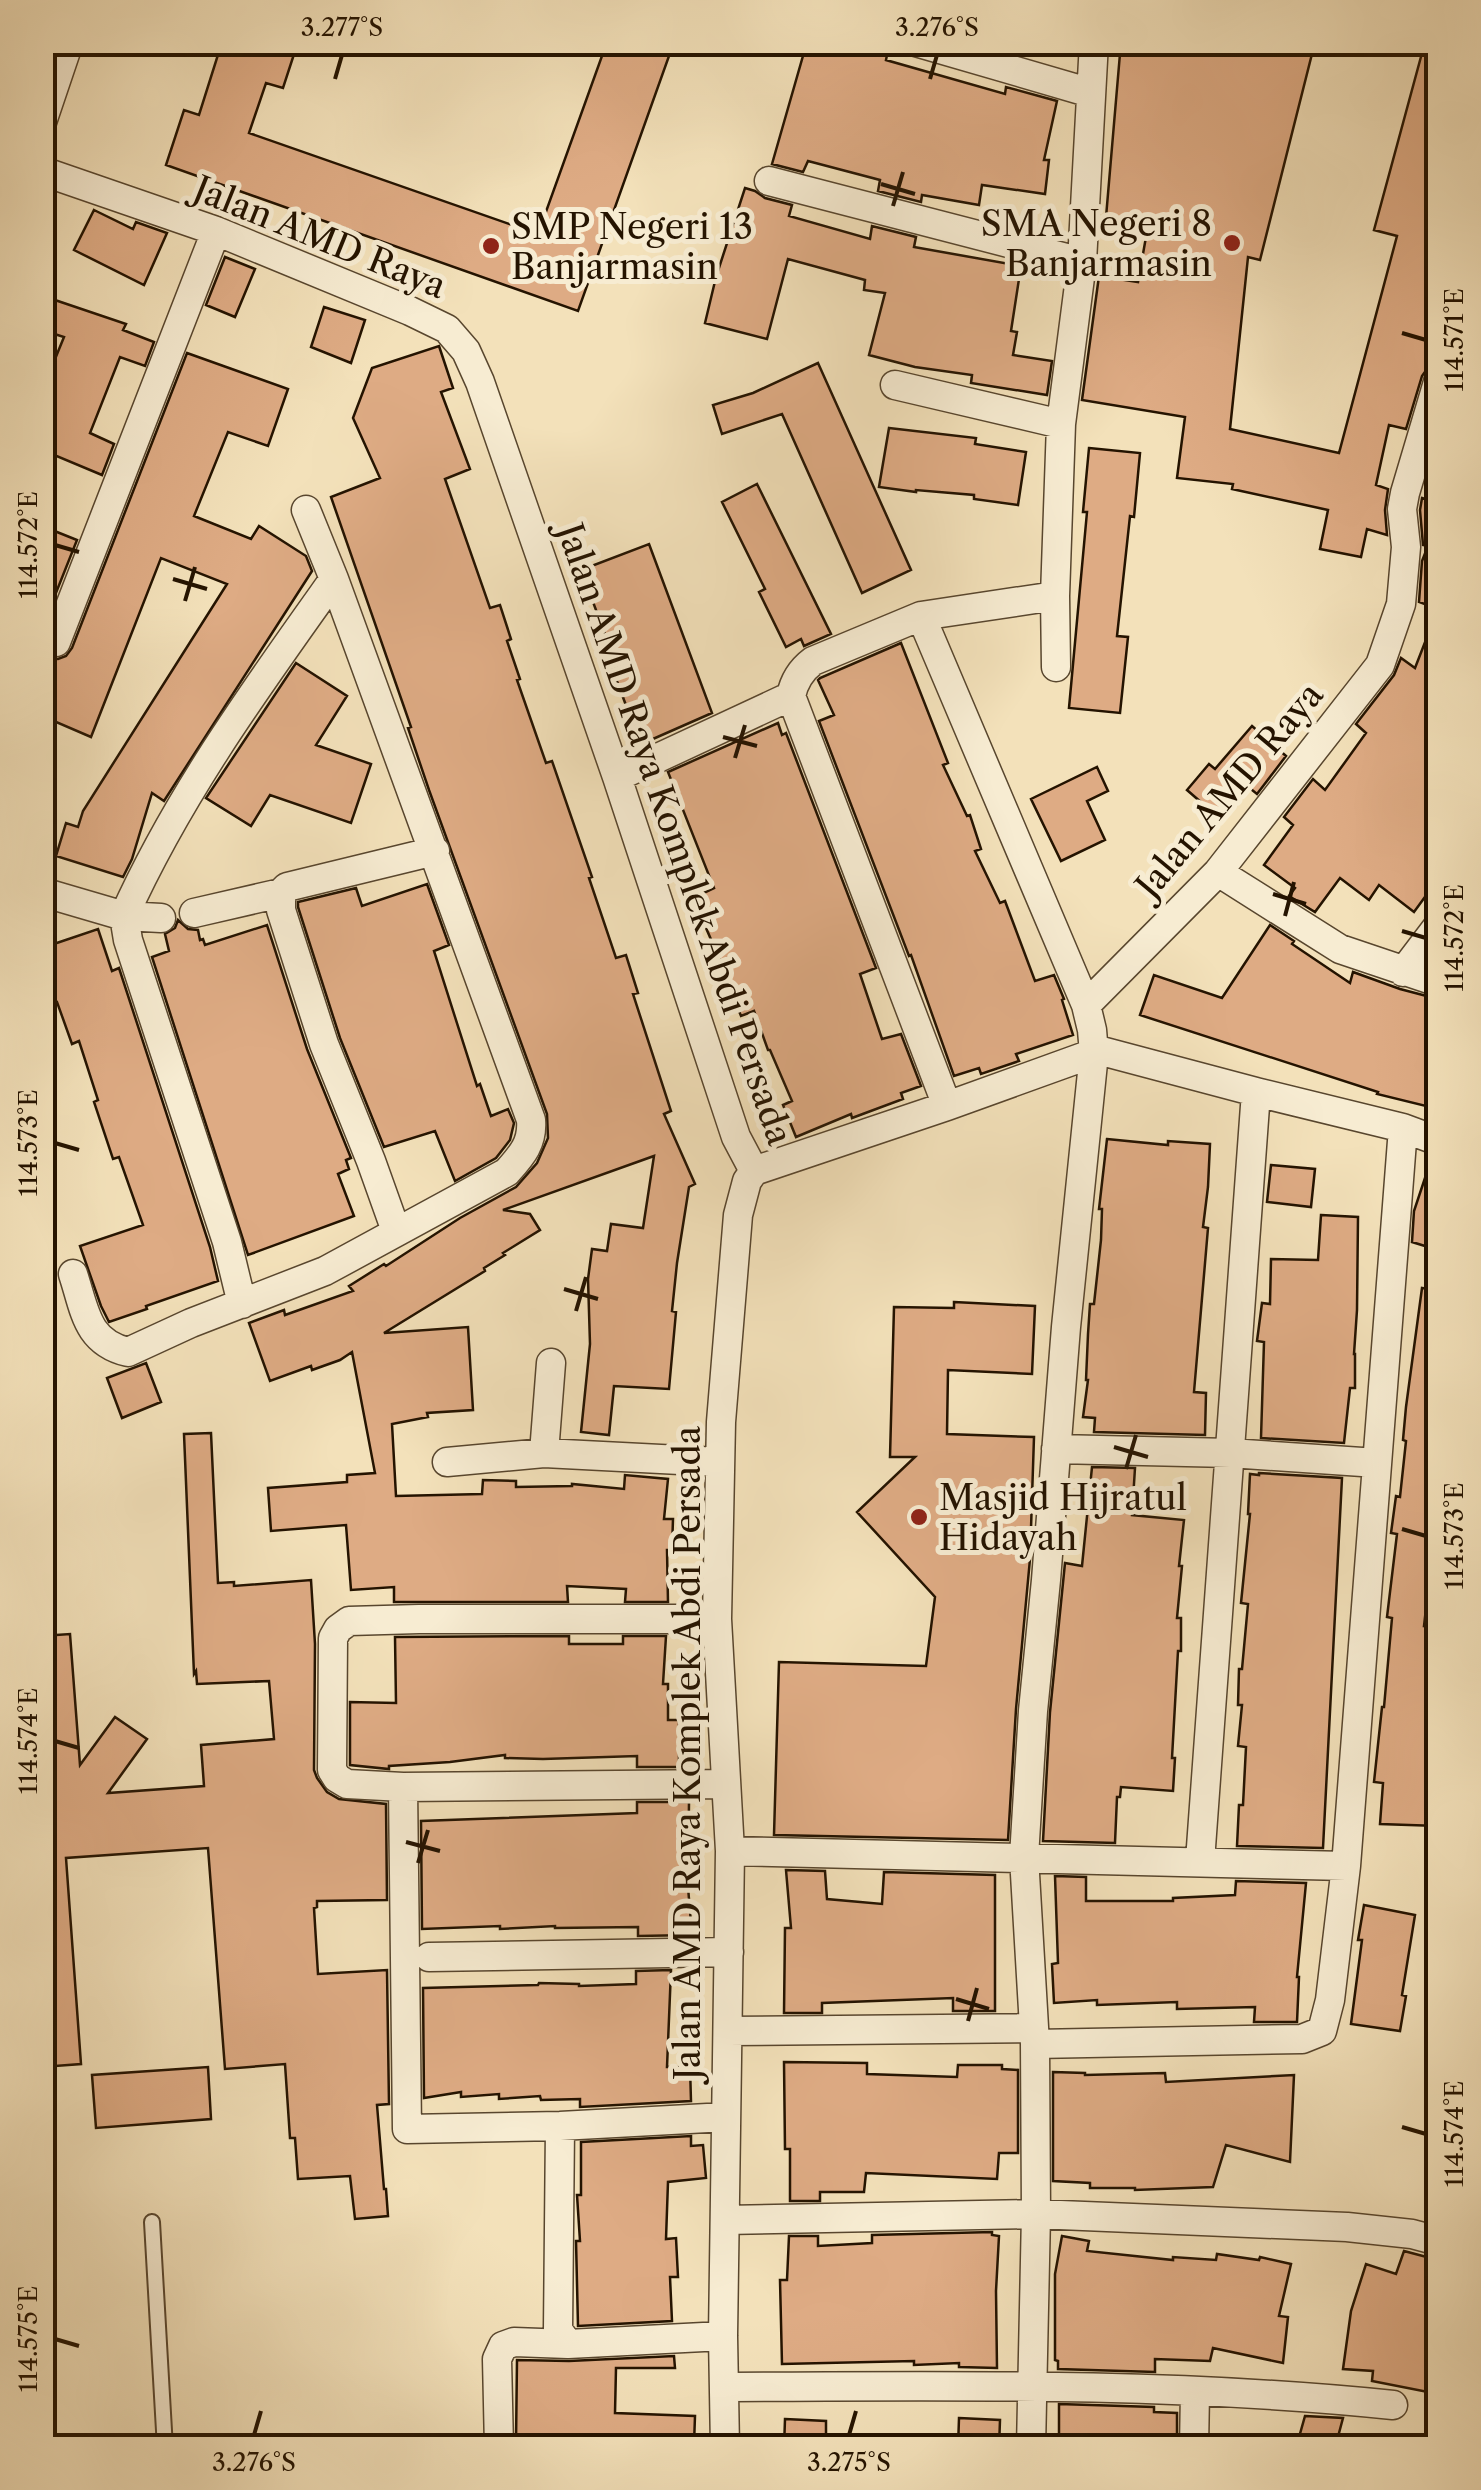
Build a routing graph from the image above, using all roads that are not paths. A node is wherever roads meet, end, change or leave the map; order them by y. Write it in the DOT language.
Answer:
graph roads {
  1 [pos="69,42"];
  2 [pos="916,42"];
  3 [pos="1094,42"];
  4 [pos="1091,93"];
  5 [pos="42,122"];
  6 [pos="42,171"];
  7 [pos="770,181"];
  8 [pos="216,231"];
  9 [pos="1082,262"];
  10 [pos="1438,382"];
  11 [pos="895,385"];
  12 [pos="1060,424"];
  13 [pos="501,446"];
  14 [pos="306,510"];
  15 [pos="334,578"];
  16 [pos="1055,596"];
  17 [pos="921,616"];
  18 [pos="56,642"];
  19 [pos="1056,666"];
  20 [pos="791,696"];
  21 [pos="617,778"];
  22 [pos="434,851"];
  23 [pos="1218,872"];
  24 [pos="42,892"];
  25 [pos="281,893"];
  26 [pos="194,913"];
  27 [pos="124,916"];
  28 [pos="162,918"];
  29 [pos="1438,926"];
  30 [pos="1403,972"];
  31 [pos="1438,982"];
  32 [pos="1086,1005"];
  33 [pos="1094,1051"];
  34 [pos="1256,1092"];
  35 [pos="947,1106"];
  36 [pos="1402,1128"];
  37 [pos="1438,1141"];
  38 [pos="754,1171"];
  39 [pos="396,1231"];
  40 [pos="73,1274"];
  41 [pos="242,1304"];
  42 [pos="551,1363"];
  43 [pos="1056,1449"];
  44 [pos="544,1453"];
  45 [pos="1230,1453"];
  46 [pos="447,1462"];
  47 [pos="720,1462"];
  48 [pos="1377,1462"];
  49 [pos="716,1619"];
  50 [pos="726,1784"];
  51 [pos="403,1786"];
  52 [pos="730,1851"];
  53 [pos="1024,1857"];
  54 [pos="1200,1861"];
  55 [pos="1346,1866"];
  56 [pos="729,1952"];
  57 [pos="429,1956"];
  58 [pos="728,2031"];
  59 [pos="1034,2036"];
  60 [pos="726,2117"];
  61 [pos="560,2126"];
  62 [pos="1036,2214"];
  63 [pos="725,2220"];
  64 [pos="152,2222"];
  65 [pos="1438,2241"];
  66 [pos="723,2336"];
  67 [pos="568,2344"];
  68 [pos="1032,2385"];
  69 [pos="725,2386"];
  70 [pos="1195,2392"];
  71 [pos="1393,2406"];
  72 [pos="165,2448"];
  73 [pos="499,2448"];
  74 [pos="725,2448"];
  75 [pos="1031,2448"];
  76 [pos="1194,2448"];
  1 -- 5 [label="street"];
  2 -- 4 [label="street"];
  3 -- 4 [label="street"];
  4 -- 9 [label="street"];
  6 -- 8 [label="street, Jalan AMD Raya"];
  7 -- 9 [label="street"];
  8 -- 13 [label="street, Jalan AMD Raya"];
  8 -- 18 [label="street"];
  9 -- 12 [label="street"];
  10 -- 23 [label="street, Jalan AMD Raya"];
  11 -- 12 [label="street"];
  12 -- 16 [label="street"];
  13 -- 21 [label="street, Jalan AMD Raya Komplek Abdi Persada"];
  14 -- 15 [label="street"];
  15 -- 22 [label="street"];
  15 -- 27 [label="street"];
  16 -- 17 [label="street"];
  16 -- 19 [label="street"];
  17 -- 20 [label="street"];
  17 -- 32 [label="street"];
  20 -- 21 [label="street"];
  20 -- 35 [label="street"];
  21 -- 38 [label="street, Jalan AMD Raya Komplek Abdi Persada"];
  22 -- 25 [label="street"];
  22 -- 39 [label="street"];
  23 -- 30 [label="street"];
  23 -- 32 [label="street, Jalan AMD Raya"];
  24 -- 27 [label="street"];
  25 -- 26 [label="street"];
  25 -- 39 [label="street"];
  27 -- 28 [label="street"];
  27 -- 41 [label="street"];
  29 -- 30 [label="street"];
  30 -- 31 [label="street"];
  32 -- 33 [label="street"];
  33 -- 34 [label="street"];
  33 -- 35 [label="street"];
  33 -- 43 [label="street"];
  34 -- 36 [label="street"];
  34 -- 45 [label="street"];
  35 -- 38 [label="street"];
  36 -- 37 [label="street"];
  36 -- 48 [label="street"];
  38 -- 47 [label="street, Jalan AMD Raya Komplek Abdi Persada"];
  39 -- 41 [label="street"];
  40 -- 41 [label="street"];
  42 -- 44 [label="street"];
  43 -- 45 [label="street"];
  43 -- 53 [label="street"];
  44 -- 46 [label="street"];
  44 -- 47 [label="street"];
  45 -- 48 [label="street"];
  45 -- 54 [label="street"];
  47 -- 49 [label="street, Jalan AMD Raya Komplek Abdi Persada"];
  48 -- 55 [label="street"];
  49 -- 50 [label="street, Jalan AMD Raya Komplek Abdi Persada"];
  49 -- 51 [label="street"];
  50 -- 51 [label="street"];
  50 -- 52 [label="street, Jalan AMD Raya Komplek Abdi Persada"];
  51 -- 61 [label="street"];
  52 -- 53 [label="street"];
  52 -- 56 [label="street, Jalan AMD Raya Komplek Abdi Persada"];
  53 -- 54 [label="street"];
  53 -- 59 [label="street"];
  54 -- 55 [label="street"];
  55 -- 59 [label="street"];
  56 -- 57 [label="street"];
  56 -- 58 [label="street, Jalan AMD Raya Komplek Abdi Persada"];
  58 -- 59 [label="street"];
  58 -- 60 [label="street, Jalan AMD Raya Komplek Abdi Persada"];
  59 -- 62 [label="street"];
  60 -- 61 [label="street"];
  60 -- 63 [label="street, Jalan AMD Raya Komplek Abdi Persada"];
  61 -- 67 [label="street"];
  62 -- 63 [label="street"];
  62 -- 65 [label="street"];
  62 -- 68 [label="street"];
  63 -- 66 [label="street, Jalan AMD Raya Komplek Abdi Persada"];
  64 -- 72 [label="lane"];
  66 -- 67 [label="street"];
  66 -- 69 [label="street, Jalan AMD Raya Komplek Abdi Persada"];
  67 -- 73 [label="street"];
  68 -- 69 [label="street"];
  68 -- 70 [label="street"];
  68 -- 75 [label="street"];
  69 -- 74 [label="street, Jalan AMD Raya Komplek Abdi Persada"];
  70 -- 71 [label="street"];
  70 -- 76 [label="street"];
}
